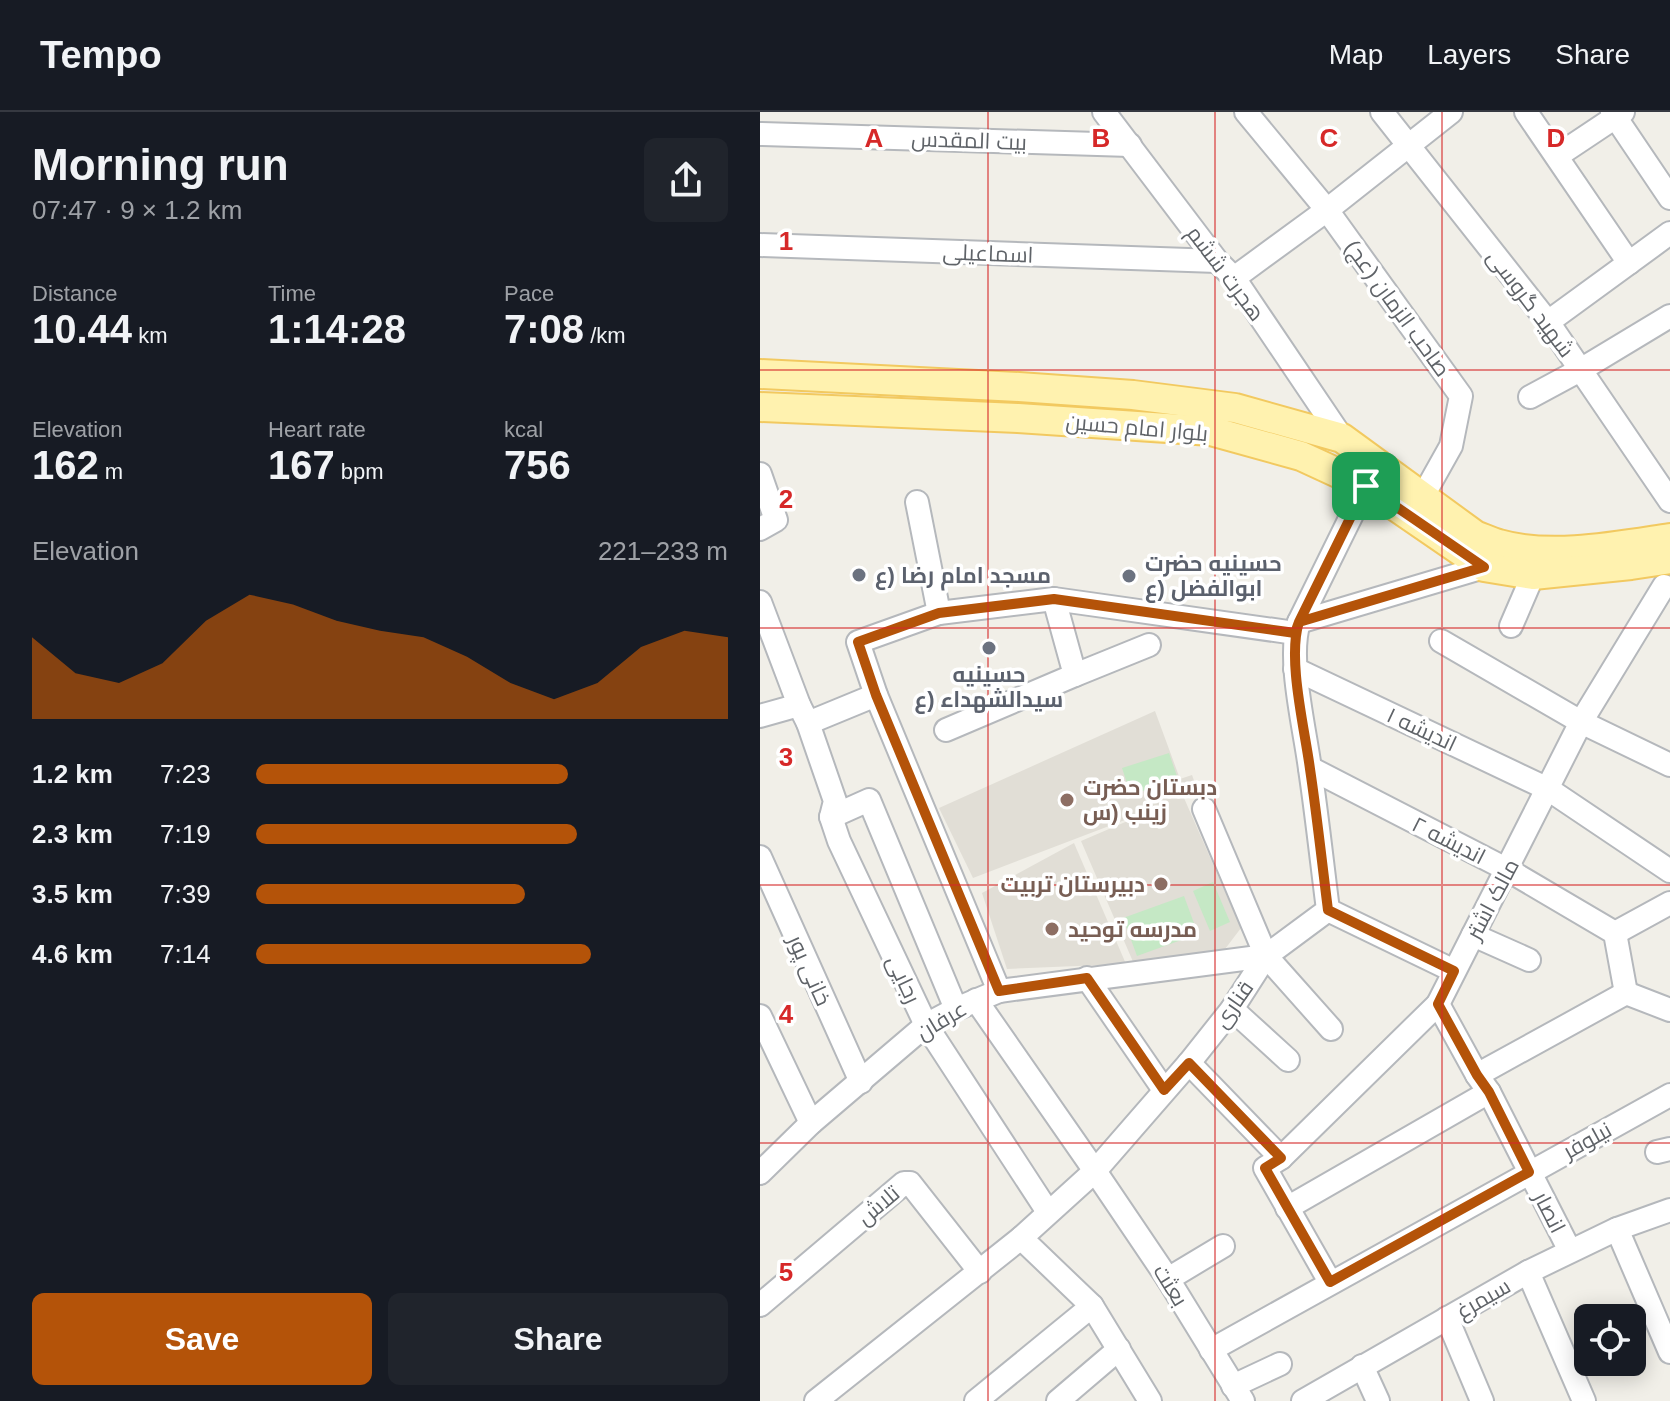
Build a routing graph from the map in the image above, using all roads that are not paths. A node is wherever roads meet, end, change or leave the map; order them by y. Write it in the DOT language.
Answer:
graph roads {
  1 [pos="1104,112"];
  2 [pos="1246,112"];
  3 [pos="1382,112"];
  4 [pos="1451,112"];
  5 [pos="1526,112"];
  6 [pos="1617,114"];
  7 [pos="760,134"];
  8 [pos="1130,145"];
  9 [pos="1408,146"];
  10 [pos="1557,156"];
  11 [pos="1670,198"];
  12 [pos="1327,210"];
  13 [pos="1670,233"];
  14 [pos="760,245"];
  15 [pos="1217,261"];
  16 [pos="1629,263"];
  17 [pos="1234,278"];
  18 [pos="1670,316"];
  19 [pos="1548,322"];
  20 [pos="1582,369"];
  21 [pos="760,374"];
  22 [pos="1019,387"];
  23 [pos="1530,397"];
  24 [pos="760,407"];
  25 [pos="1018,418"];
  26 [pos="1342,438"];
  27 [pos="1662,470"];
  28 [pos="760,474"];
  29 [pos="1366,486"];
  30 [pos="1423,496"];
  31 [pos="1670,501"];
  32 [pos="917,502"];
  33 [pos="760,529"];
  34 [pos="1670,538"];
  35 [pos="1670,559"];
  36 [pos="1631,565"];
  37 [pos="1484,567"];
  38 [pos="1533,575"];
  39 [pos="1667,588"];
  40 [pos="1054,599"];
  41 [pos="760,602"];
  42 [pos="939,613"];
  43 [pos="1511,626"];
  44 [pos="1297,627"];
  45 [pos="1441,641"];
  46 [pos="1149,645"];
  47 [pos="1295,669"];
  48 [pos="1075,675"];
  49 [pos="876,695"];
  50 [pos="804,714"];
  51 [pos="760,716"];
  52 [pos="1581,722"];
  53 [pos="946,730"];
  54 [pos="1670,765"];
  55 [pos="1310,768"];
  56 [pos="1548,789"];
  57 [pos="1204,809"];
  58 [pos="831,817"];
  59 [pos="760,857"];
  60 [pos="1508,870"];
  61 [pos="1670,871"];
  62 [pos="1670,903"];
  63 [pos="1328,910"];
  64 [pos="1615,933"];
  65 [pos="1473,935"];
  66 [pos="1266,956"];
  67 [pos="1529,960"];
  68 [pos="1454,971"];
  69 [pos="1087,978"];
  70 [pos="999,991"];
  71 [pos="1626,993"];
  72 [pos="966,1004"];
  73 [pos="1438,1004"];
  74 [pos="1232,1009"];
  75 [pos="1670,1010"];
  76 [pos="760,1016"];
  77 [pos="926,1025"];
  78 [pos="1331,1029"];
  79 [pos="1288,1060"];
  80 [pos="1189,1063"];
  81 [pos="861,1082"];
  82 [pos="1483,1083"];
  83 [pos="1164,1090"];
  84 [pos="1670,1095"];
  85 [pos="811,1123"];
  86 [pos="1273,1163"];
  87 [pos="1095,1171"];
  88 [pos="1529,1172"];
  89 [pos="760,1173"];
  90 [pos="1287,1208"];
  91 [pos="1670,1210"];
  92 [pos="1048,1212"];
  93 [pos="1617,1229"];
  94 [pos="1021,1238"];
  95 [pos="1223,1246"];
  96 [pos="1570,1251"];
  97 [pos="980,1272"];
  98 [pos="1528,1272"];
  99 [pos="1168,1279"];
  100 [pos="1330,1282"];
  101 [pos="760,1305"];
  102 [pos="1092,1306"];
  103 [pos="1447,1318"];
  104 [pos="1119,1349"];
  105 [pos="1211,1350"];
  106 [pos="1670,1352"];
  107 [pos="1280,1364"];
  108 [pos="1362,1366"];
  109 [pos="1238,1393"];
  110 [pos="816,1401"];
  111 [pos="976,1401"];
  112 [pos="1058,1401"];
  113 [pos="1150,1401"];
  114 [pos="1303,1401"];
  115 [pos="1378,1401"];
  116 [pos="1482,1401"];
  117 [pos="1584,1401"];
  1 -- 8 [label="street, هجرت ششم"];
  2 -- 12 [label="street, صاحب الزمان (عج)"];
  3 -- 9 [label="street, شهید گروسی"];
  4 -- 9 [label="street"];
  5 -- 10 [label="street"];
  6 -- 10 [label="street"];
  6 -- 11 [label="street"];
  7 -- 8 [label="street, بیت المقدس"];
  8 -- 15 [label="street, هجرت ششم"];
  9 -- 12 [label="street"];
  9 -- 19 [label="street, شهید گروسی"];
  10 -- 16 [label="street"];
  12 -- 17 [label="street"];
  12 -- 30 [label="street, صاحب الزمان (عج)"];
  13 -- 16 [label="street"];
  14 -- 15 [label="street, اسماعیلی"];
  15 -- 17 [label="street, هجرت ششم"];
  16 -- 19 [label="street"];
  17 -- 26 [label="street, هجرت ششم"];
  18 -- 20 [label="street"];
  19 -- 20 [label="street, شهید گروسی"];
  20 -- 23 [label="street"];
  20 -- 27 [label="street, شهید گروسی"];
  21 -- 22 [label="main road, بلوار امام حسین"];
  22 -- 25 [label="main road"];
  22 -- 26 [label="main road, بلوار امام حسین"];
  24 -- 25 [label="main road, بلوار امام حسین"];
  25 -- 29 [label="main road, بلوار امام حسین"];
  26 -- 30 [label="main road, بلوار امام حسین"];
  27 -- 31 [label="street, شهید گروسی"];
  28 -- 33 [label="street"];
  29 -- 37 [label="main road, بلوار امام حسین"];
  29 -- 44 [label="street"];
  30 -- 34 [label="main road, بلوار امام حسین"];
  32 -- 42 [label="street"];
  35 -- 36 [label="main road, بلوار امام حسین"];
  36 -- 38 [label="main road, بلوار امام حسین"];
  36 -- 39 [label="street"];
  37 -- 38 [label="main road, بلوار امام حسین"];
  37 -- 44 [label="street"];
  38 -- 43 [label="street"];
  39 -- 52 [label="street, مالک اشتر"];
  40 -- 42 [label="street"];
  40 -- 44 [label="street"];
  40 -- 48 [label="street"];
  41 -- 50 [label="street, رجایی"];
  42 -- 49 [label="street"];
  44 -- 47 [label="street"];
  45 -- 52 [label="street"];
  46 -- 48 [label="street"];
  47 -- 55 [label="street"];
  47 -- 56 [label="street, اندیشه ۱"];
  48 -- 53 [label="street"];
  49 -- 50 [label="street"];
  49 -- 70 [label="street"];
  50 -- 51 [label="street"];
  50 -- 58 [label="street, رجایی"];
  52 -- 54 [label="street"];
  52 -- 56 [label="street, مالک اشتر"];
  55 -- 60 [label="street, اندیشه ۲"];
  55 -- 63 [label="street"];
  56 -- 60 [label="street, مالک اشتر"];
  56 -- 61 [label="street, اندیشه ۱"];
  57 -- 66 [label="street"];
  58 -- 72 [label="street, بعثت"];
  58 -- 77 [label="street, رجایی"];
  59 -- 81 [label="street, خانی پور"];
  60 -- 64 [label="street, اندیشه ۲"];
  60 -- 65 [label="street, مالک اشتر"];
  62 -- 64 [label="street"];
  63 -- 66 [label="street, قناری"];
  63 -- 68 [label="street"];
  64 -- 71 [label="street"];
  65 -- 67 [label="street"];
  65 -- 68 [label="street, مالک اشتر"];
  66 -- 69 [label="street, عرفان"];
  66 -- 74 [label="street, قناری"];
  66 -- 78 [label="street"];
  68 -- 73 [label="street, مالک اشتر"];
  69 -- 70 [label="street, عرفان"];
  69 -- 83 [label="street"];
  70 -- 72 [label="street, عرفان"];
  71 -- 75 [label="street"];
  71 -- 82 [label="street"];
  72 -- 77 [label="street, عرفان"];
  72 -- 87 [label="street, بعثت"];
  73 -- 82 [label="street, انصار"];
  73 -- 86 [label="street, مالک اشتر"];
  74 -- 79 [label="street"];
  74 -- 80 [label="street, قناری"];
  76 -- 85 [label="street"];
  77 -- 81 [label="street, عرفان"];
  77 -- 92 [label="street, رجایی"];
  80 -- 83 [label="street, قناری"];
  80 -- 86 [label="street"];
  81 -- 85 [label="street, عرفان"];
  82 -- 88 [label="street, انصار"];
  82 -- 90 [label="street"];
  83 -- 87 [label="street, قناری"];
  84 -- 88 [label="street, نیلوفر"];
  85 -- 89 [label="street, عرفان"];
  86 -- 90 [label="street"];
  87 -- 92 [label="street, قناری"];
  87 -- 99 [label="street, بعثت"];
  88 -- 96 [label="street, انصار"];
  88 -- 100 [label="street, نیلوفر"];
  90 -- 100 [label="street"];
  91 -- 93 [label="street, سیمرغ"];
  92 -- 94 [label="street, قناری"];
  93 -- 96 [label="street, سیمرغ"];
  93 -- 106 [label="street"];
  94 -- 97 [label="street, قناری"];
  94 -- 102 [label="street"];
  95 -- 99 [label="street"];
  96 -- 98 [label="street, سیمرغ"];
  97 -- 101 [label="street, تلاش"];
  97 -- 110 [label="street, قناری"];
  98 -- 103 [label="street, سیمرغ"];
  98 -- 117 [label="street"];
  99 -- 105 [label="street, بعثت"];
  100 -- 105 [label="street, نیلوفر"];
  102 -- 104 [label="street"];
  102 -- 111 [label="street"];
  103 -- 108 [label="street, سیمرغ"];
  103 -- 116 [label="street"];
  104 -- 112 [label="street"];
  104 -- 113 [label="street"];
  105 -- 109 [label="street, بعثت"];
  107 -- 109 [label="street"];
  108 -- 114 [label="street, سیمرغ"];
  108 -- 115 [label="street"];
}
